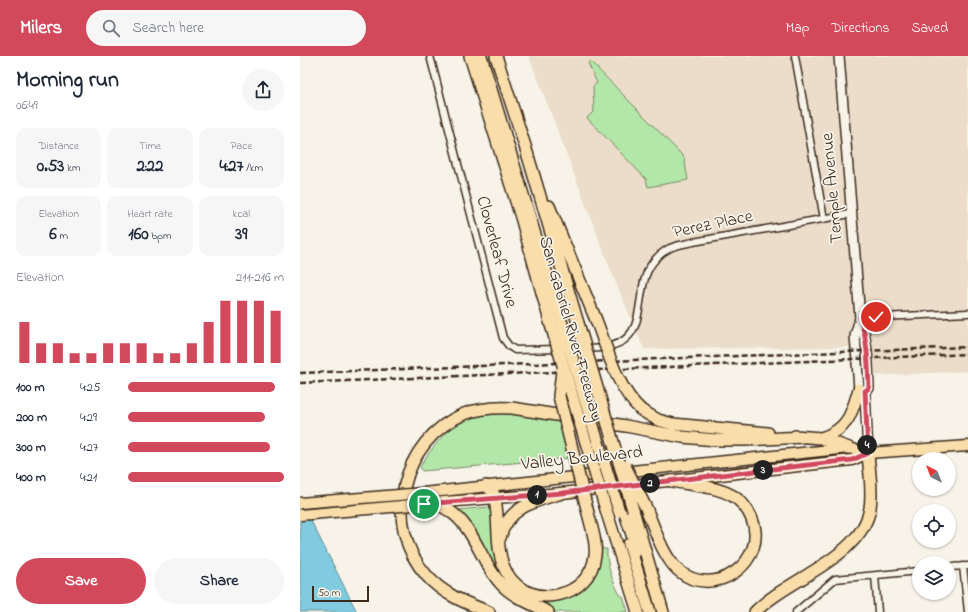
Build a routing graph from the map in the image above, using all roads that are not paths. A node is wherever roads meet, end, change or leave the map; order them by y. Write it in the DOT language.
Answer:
graph roads {
  1 [pos="430,56"];
  2 [pos="470,56"];
  3 [pos="481,56"];
  4 [pos="487,56"];
  5 [pos="496,56"];
  6 [pos="794,56"];
  7 [pos="838,56"];
  8 [pos="525,146"];
  9 [pos="850,214"];
  10 [pos="824,219"];
  11 [pos="968,313"];
  12 [pos="860,318"];
  13 [pos="570,324"];
  14 [pos="619,343"];
  15 [pos="562,365"];
  16 [pos="862,390"];
  17 [pos="803,437"];
  18 [pos="821,438"];
  19 [pos="611,441"];
  20 [pos="968,446"];
  21 [pos="849,448"];
  22 [pos="868,453"];
  23 [pos="671,481"];
  24 [pos="486,486"];
  25 [pos="562,493"];
  26 [pos="495,498"];
  27 [pos="300,503"];
  28 [pos="429,503"];
  29 [pos="625,510"];
  30 [pos="300,515"];
  31 [pos="499,543"];
  32 [pos="966,566"];
  33 [pos="956,567"];
  34 [pos="912,572"];
  35 [pos="875,576"];
  36 [pos="490,612"];
  37 [pos="548,612"];
  38 [pos="638,612"];
  39 [pos="650,612"];
  40 [pos="656,612"];
  41 [pos="664,612"];
  42 [pos="755,612"];
  43 [pos="796,612"];
  44 [pos="878,612"];
  45 [pos="968,612"];
  1 -- 14 [label="street, Cloverleaf Drive"];
  2 -- 15 [label="highway, San Gabriel River Freeway, bridge"];
  3 -- 13 [label="highway"];
  4 -- 13 [label="highway"];
  5 -- 8 [label="highway, San Gabriel River Freeway"];
  6 -- 10 [label="street"];
  7 -- 9 [label="main road, Temple Avenue"];
  8 -- 13 [label="highway, San Gabriel River Freeway"];
  8 -- 17 [label="highway, bridge"];
  9 -- 10 [label="street, Perez Place"];
  9 -- 12 [label="main road, Temple Avenue"];
  10 -- 14 [label="street, Perez Place"];
  11 -- 12 [label="street"];
  12 -- 16 [label="main road, Temple Avenue"];
  13 -- 19 [label="highway, San Gabriel River Freeway, bridge"];
  13 -- 29 [label="highway, bridge"];
  15 -- 31 [label="highway, bridge"];
  15 -- 38 [label="highway, San Gabriel River Freeway, bridge"];
  16 -- 18 [label="highway"];
  16 -- 22 [label="main road, Temple Avenue"];
  17 -- 18 [label="highway"];
  17 -- 36 [label="highway"];
  18 -- 21 [label="highway"];
  19 -- 23 [label="highway, bridge"];
  19 -- 29 [label="highway, San Gabriel River Freeway, bridge"];
  20 -- 22 [label="main road, Valley Boulevard"];
  21 -- 22 [label="main road, Valley Boulevard"];
  21 -- 24 [label="main road, Valley Boulevard"];
  22 -- 23 [label="main road, Valley Boulevard"];
  22 -- 42 [label="highway"];
  23 -- 25 [label="main road, Valley Boulevard"];
  24 -- 26 [label="highway"];
  24 -- 27 [label="main road, Valley Boulevard, bridge"];
  25 -- 26 [label="main road, Valley Boulevard"];
  25 -- 31 [label="highway"];
  26 -- 28 [label="main road, Valley Boulevard"];
  26 -- 31 [label="highway"];
  28 -- 30 [label="main road, Valley Boulevard, bridge"];
  28 -- 37 [label="highway"];
  29 -- 39 [label="highway"];
  29 -- 40 [label="highway"];
  29 -- 41 [label="highway, San Gabriel River Freeway"];
  32 -- 33 [label="street"];
  32 -- 45 [label="street"];
  34 -- 35 [label="street"];
  35 -- 43 [label="street"];
  35 -- 44 [label="street"];
}
